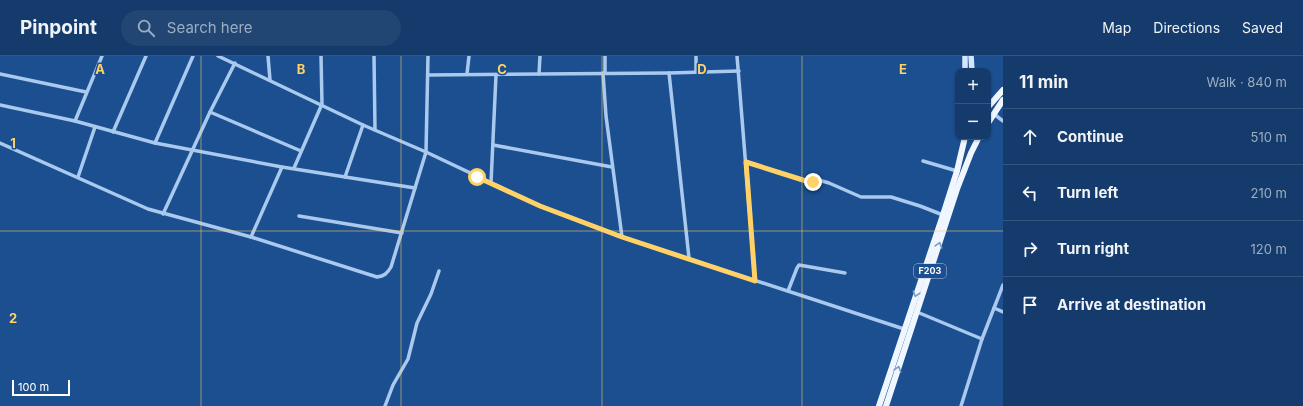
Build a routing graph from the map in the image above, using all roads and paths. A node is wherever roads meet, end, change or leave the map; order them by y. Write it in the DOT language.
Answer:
graph roads {
  1 [pos="102,56"];
  2 [pos="146,56"];
  3 [pos="193,56"];
  4 [pos="218,56"];
  5 [pos="268,56"];
  6 [pos="321,56"];
  7 [pos="374,56"];
  8 [pos="428,56"];
  9 [pos="468,56"];
  10 [pos="540,56"];
  11 [pos="605,56"];
  12 [pos="696,56"];
  13 [pos="737,56"];
  14 [pos="965,56"];
  15 [pos="971,56"];
  16 [pos="235,64"];
  17 [pos="965,68"];
  18 [pos="972,68"];
  19 [pos="739,71"];
  20 [pos="696,72"];
  21 [pos="604,73"];
  22 [pos="669,73"];
  23 [pos="0,74"];
  24 [pos="467,74"];
  25 [pos="539,74"];
  26 [pos="428,75"];
  27 [pos="496,75"];
  28 [pos="270,80"];
  29 [pos="1003,90"];
  30 [pos="86,92"];
  31 [pos="1003,100"];
  32 [pos="322,104"];
  33 [pos="991,104"];
  34 [pos="0,105"];
  35 [pos="210,112"];
  36 [pos="994,114"];
  37 [pos="991,118"];
  38 [pos="75,121"];
  39 [pos="1003,121"];
  40 [pos="363,125"];
  41 [pos="95,127"];
  42 [pos="375,130"];
  43 [pos="113,132"];
  44 [pos="964,140"];
  45 [pos="978,140"];
  46 [pos="0,143"];
  47 [pos="155,143"];
  48 [pos="493,145"];
  49 [pos="193,150"];
  50 [pos="301,151"];
  51 [pos="426,152"];
  52 [pos="923,161"];
  53 [pos="746,162"];
  54 [pos="282,167"];
  55 [pos="612,167"];
  56 [pos="294,168"];
  57 [pos="956,171"];
  58 [pos="344,176"];
  59 [pos="78,177"];
  60 [pos="491,182"];
  61 [pos="415,188"];
  62 [pos="163,214"];
  63 [pos="943,215"];
  64 [pos="299,216"];
  65 [pos="402,233"];
  66 [pos="251,237"];
  67 [pos="622,237"];
  68 [pos="689,258"];
  69 [pos="439,272"];
  70 [pos="845,273"];
  71 [pos="755,281"];
  72 [pos="1003,284"];
  73 [pos="788,291"];
  74 [pos="994,308"];
  75 [pos="917,312"];
  76 [pos="1003,312"];
  77 [pos="904,329"];
  78 [pos="982,339"];
  79 [pos="385,406"];
  80 [pos="879,406"];
  81 [pos="886,406"];
  82 [pos="961,406"];
  1 -- 30 [label="street"];
  2 -- 43 [label="street"];
  3 -- 47 [label="street"];
  4 -- 16 [label="street"];
  5 -- 28 [label="street"];
  6 -- 32 [label="street"];
  7 -- 42 [label="street"];
  8 -- 26 [label="street"];
  9 -- 24 [label="street"];
  10 -- 25 [label="street"];
  11 -- 21 [label="street"];
  12 -- 20 [label="street"];
  13 -- 19 [label="street"];
  14 -- 17 [label="main road"];
  15 -- 18 [label="main road"];
  16 -- 28 [label="street"];
  16 -- 35 [label="street"];
  19 -- 20 [label="street"];
  19 -- 53 [label="street"];
  20 -- 22 [label="street"];
  21 -- 22 [label="street"];
  21 -- 25 [label="street"];
  21 -- 55 [label="street"];
  22 -- 68 [label="street"];
  23 -- 30 [label="street"];
  24 -- 26 [label="street"];
  24 -- 27 [label="street"];
  25 -- 27 [label="street"];
  26 -- 51 [label="street"];
  27 -- 48 [label="street"];
  28 -- 32 [label="street"];
  29 -- 33 [label="main road"];
  30 -- 38 [label="street"];
  31 -- 36 [label="main road"];
  32 -- 40 [label="street"];
  32 -- 50 [label="street"];
  34 -- 38 [label="street"];
  35 -- 49 [label="street"];
  35 -- 50 [label="street"];
  36 -- 37 [label="main road"];
  36 -- 39 [label="street"];
  38 -- 41 [label="street"];
  40 -- 42 [label="street"];
  40 -- 58 [label="street"];
  41 -- 43 [label="street"];
  41 -- 59 [label="street"];
  42 -- 51 [label="street"];
  43 -- 47 [label="street"];
  44 -- 57 [label="main road, F203"];
  75 -- 45 [label="main road, F203, one-way"];
  46 -- 59 [label="street"];
  47 -- 49 [label="street"];
  48 -- 55 [label="street"];
  48 -- 60 [label="street"];
  49 -- 54 [label="street"];
  49 -- 62 [label="street"];
  50 -- 56 [label="street"];
  51 -- 60 [label="street"];
  51 -- 61 [label="street"];
  52 -- 57 [label="street"];
  53 -- 63 [label="street"];
  53 -- 71 [label="street"];
  54 -- 56 [label="street"];
  54 -- 66 [label="street"];
  55 -- 67 [label="street"];
  56 -- 58 [label="street"];
  57 -- 63 [label="main road, F203"];
  58 -- 61 [label="street"];
  59 -- 62 [label="street"];
  60 -- 67 [label="street"];
  61 -- 65 [label="street"];
  62 -- 66 [label="street"];
  63 -- 77 [label="main road, F203, one-way"];
  64 -- 65 [label="street"];
  65 -- 66 [label="street"];
  67 -- 68 [label="street"];
  68 -- 71 [label="street"];
  69 -- 79 [label="street"];
  70 -- 73 [label="street"];
  71 -- 73 [label="street"];
  72 -- 74 [label="street"];
  73 -- 77 [label="street"];
  74 -- 76 [label="street"];
  74 -- 78 [label="street"];
  75 -- 78 [label="street"];
  81 -- 75 [label="main road, F203, one-way"];
  77 -- 80 [label="main road, F203"];
  78 -- 82 [label="street"];
}
